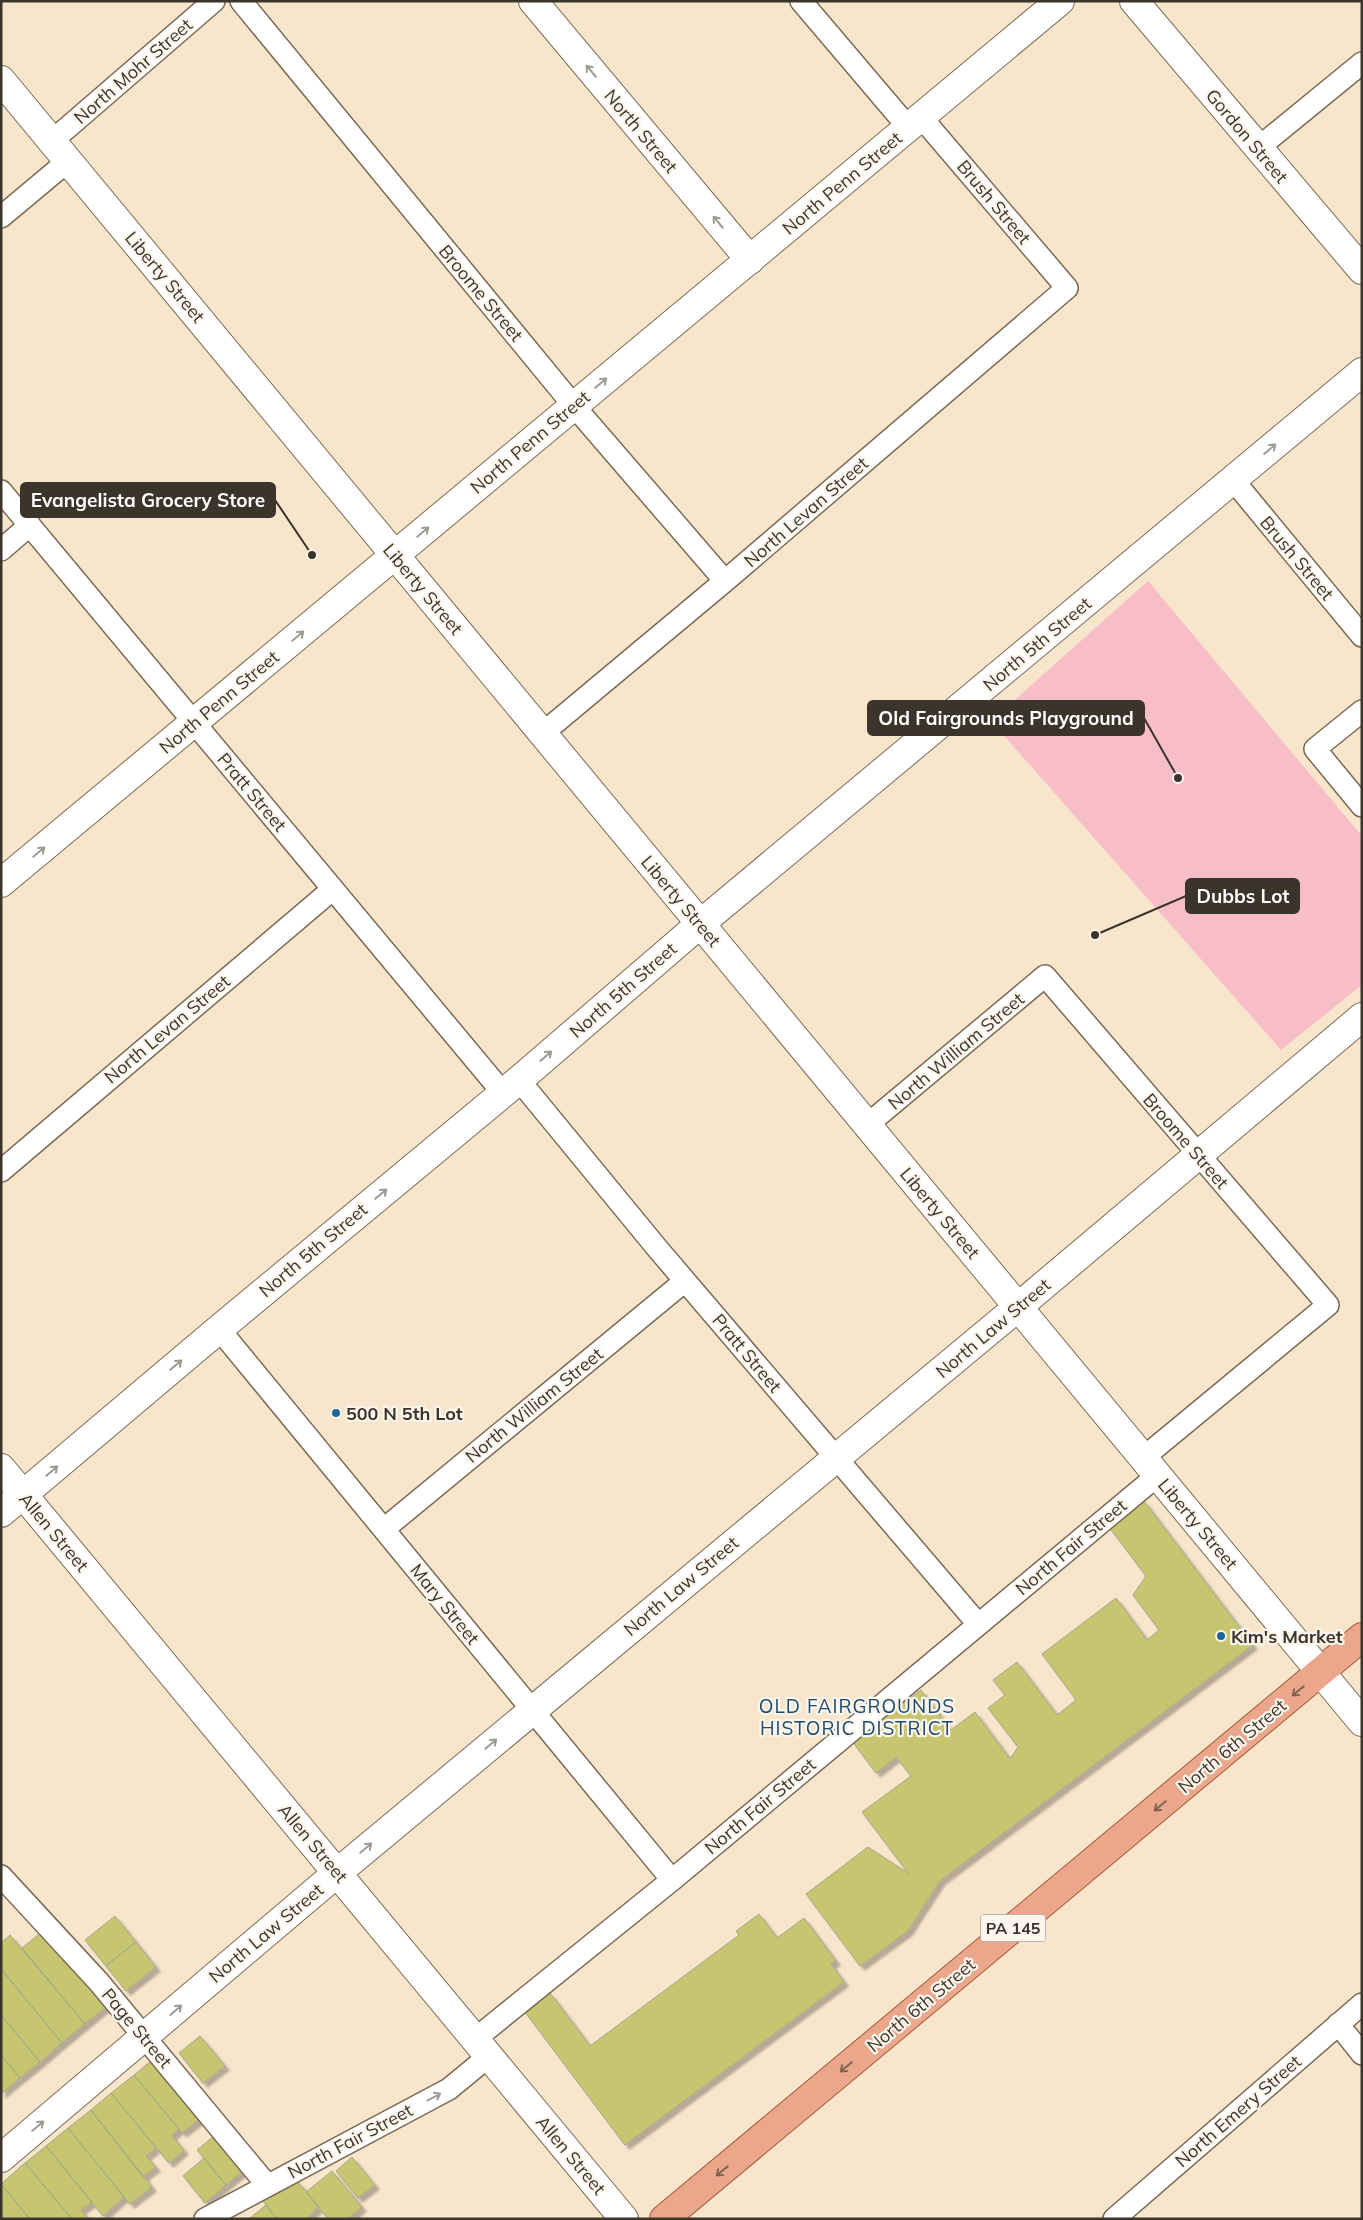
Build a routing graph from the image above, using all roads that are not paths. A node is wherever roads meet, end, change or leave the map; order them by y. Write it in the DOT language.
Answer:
graph roads {
  1 [pos="214,1"];
  2 [pos="241,1"];
  3 [pos="533,1"];
  4 [pos="801,1"];
  5 [pos="1060,1"];
  6 [pos="1134,1"];
  7 [pos="1362,63"];
  8 [pos="1,80"];
  9 [pos="915,122"];
  10 [pos="1258,148"];
  11 [pos="60,151"];
  12 [pos="1,217"];
  13 [pos="750,260"];
  14 [pos="1362,270"];
  15 [pos="1067,288"];
  16 [pos="1362,372"];
  17 [pos="574,406"];
  18 [pos="1233,480"];
  19 [pos="1,491"];
  20 [pos="30,526"];
  21 [pos="1,550"];
  22 [pos="395,555"];
  23 [pos="725,581"];
  24 [pos="1362,636"];
  25 [pos="1362,711"];
  26 [pos="195,722"];
  27 [pos="543,733"];
  28 [pos="1362,806"];
  29 [pos="1,883"];
  30 [pos="333,889"];
  31 [pos="700,924"];
  32 [pos="1045,976"];
  33 [pos="1362,1017"];
  34 [pos="511,1086"];
  35 [pos="867,1125"];
  36 [pos="1199,1155"];
  37 [pos="1,1171"];
  38 [pos="685,1281"];
  39 [pos="1328,1305"];
  40 [pos="1018,1307"];
  41 [pos="219,1329"];
  42 [pos="836,1458"];
  43 [pos="1150,1467"];
  44 [pos="1,1468"];
  45 [pos="23,1495"];
  46 [pos="1,1513"];
  47 [pos="384,1530"];
  48 [pos="978,1624"];
  49 [pos="1362,1637"];
  50 [pos="1321,1672"];
  51 [pos="532,1710"];
  52 [pos="1362,1722"];
  53 [pos="337,1873"];
  54 [pos="1,1876"];
  55 [pos="672,1880"];
  56 [pos="1362,2004"];
  57 [pos="1338,2024"];
  58 [pos="145,2037"];
  59 [pos="482,2048"];
  60 [pos="1362,2054"];
  61 [pos="1,2158"];
  62 [pos="267,2185"];
  63 [pos="205,2219"];
  64 [pos="624,2219"];
  65 [pos="664,2219"];
  66 [pos="1114,2219"];
  1 -- 11 [label="lane, North Mohr Street"];
  2 -- 17 [label="lane, Broome Street"];
  13 -- 3 [label="street, North Street, one-way"];
  4 -- 9 [label="lane, Brush Street"];
  5 -- 9 [label="street, North Penn Street"];
  6 -- 10 [label="street, Gordon Street"];
  7 -- 10 [label="lane"];
  8 -- 11 [label="street, Liberty Street"];
  9 -- 13 [label="street, North Penn Street"];
  9 -- 15 [label="lane, Brush Street"];
  10 -- 14 [label="street, Gordon Street"];
  11 -- 12 [label="lane, North Mohr Street"];
  11 -- 22 [label="street, Liberty Street"];
  17 -- 13 [label="street, North Penn Street, one-way"];
  15 -- 23 [label="lane, North Levan Street"];
  18 -- 16 [label="street, North 5th Street, one-way"];
  22 -- 17 [label="street, North Penn Street, one-way"];
  17 -- 23 [label="lane, Broome Street"];
  18 -- 24 [label="lane, Brush Street"];
  18 -- 31 [label="street, North 5th Street"];
  19 -- 20 [label="lane, Pratt Street"];
  20 -- 21 [label="lane"];
  20 -- 26 [label="lane, Pratt Street"];
  26 -- 22 [label="street, North Penn Street, one-way"];
  22 -- 27 [label="street, Liberty Street"];
  23 -- 27 [label="lane, North Levan Street"];
  25 -- 28 [label="lane"];
  29 -- 26 [label="street, North Penn Street, one-way"];
  26 -- 30 [label="lane, Pratt Street"];
  27 -- 31 [label="street, Liberty Street"];
  30 -- 34 [label="lane, Pratt Street"];
  30 -- 37 [label="lane, North Levan Street"];
  34 -- 31 [label="street, North 5th Street, one-way"];
  31 -- 35 [label="street, Liberty Street"];
  32 -- 35 [label="lane, North William Street"];
  32 -- 36 [label="lane, Broome Street"];
  33 -- 36 [label="street, North Law Street"];
  34 -- 38 [label="lane, Pratt Street"];
  41 -- 34 [label="street, North 5th Street, one-way"];
  35 -- 40 [label="street, Liberty Street"];
  36 -- 39 [label="lane, Broome Street"];
  36 -- 40 [label="street, North Law Street"];
  38 -- 42 [label="lane, Pratt Street"];
  38 -- 47 [label="lane, North William Street"];
  39 -- 43 [label="lane, North Fair Street"];
  40 -- 42 [label="street, North Law Street"];
  40 -- 43 [label="street, Liberty Street"];
  45 -- 41 [label="street, North 5th Street, one-way"];
  41 -- 47 [label="lane, Mary Street"];
  42 -- 48 [label="lane, Pratt Street"];
  42 -- 51 [label="street, North Law Street"];
  43 -- 48 [label="lane, North Fair Street"];
  43 -- 50 [label="street, Liberty Street"];
  44 -- 45 [label="street, Allen Street"];
  45 -- 46 [label="street, North 5th Street"];
  45 -- 53 [label="street, Allen Street"];
  47 -- 51 [label="lane, Mary Street"];
  48 -- 55 [label="lane, North Fair Street"];
  49 -- 50 [label="main road, North 6th Street / PA 145"];
  50 -- 52 [label="street, Liberty Street"];
  50 -- 65 [label="main road, North 6th Street / PA 145, one-way"];
  53 -- 51 [label="street, North Law Street, one-way"];
  51 -- 55 [label="lane, Mary Street"];
  58 -- 53 [label="street, North Law Street, one-way"];
  53 -- 59 [label="street, Allen Street"];
  54 -- 58 [label="lane, Page Street"];
  55 -- 59 [label="lane, North Fair Street"];
  56 -- 57 [label="lane, North Emery Street"];
  57 -- 60 [label="lane"];
  57 -- 66 [label="lane, North Emery Street"];
  61 -- 58 [label="street, North Law Street, one-way"];
  58 -- 62 [label="lane, Page Street"];
  62 -- 59 [label="lane, North Fair Street, one-way"];
  59 -- 64 [label="street, Allen Street"];
  62 -- 63 [label="lane, North Fair Street"];
}
